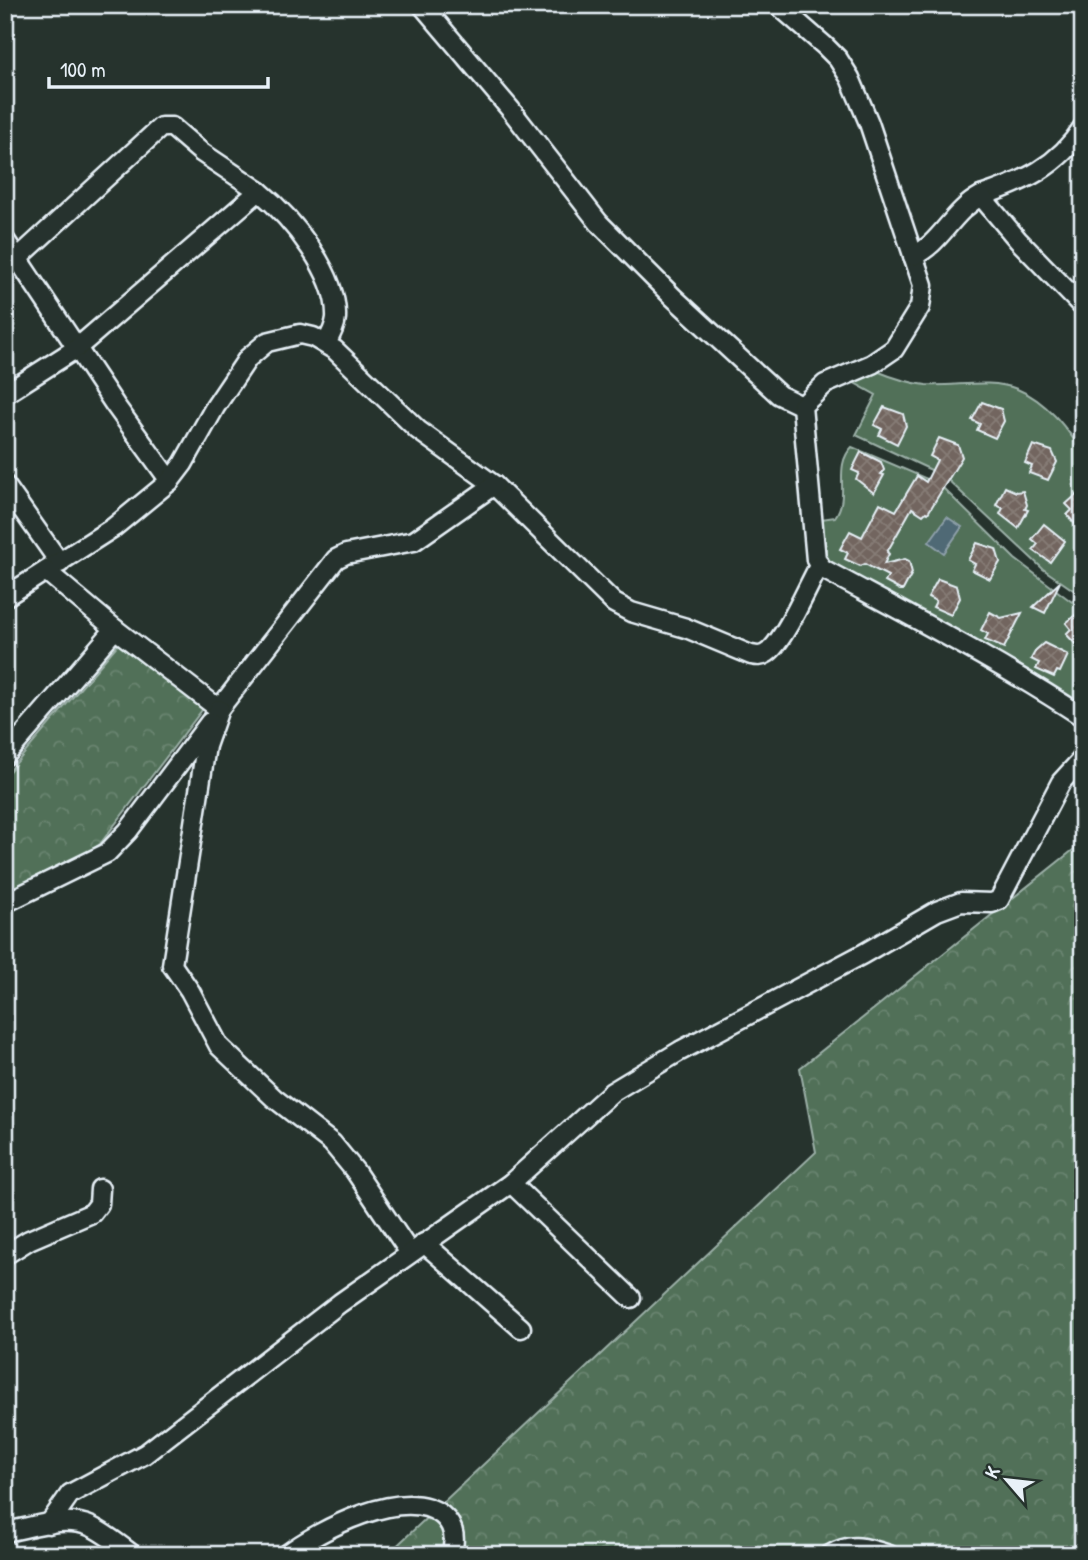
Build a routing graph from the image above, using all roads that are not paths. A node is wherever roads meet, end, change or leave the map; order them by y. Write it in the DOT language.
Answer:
graph roads {
  1 [pos="422,5"];
  2 [pos="778,5"];
  3 [pos="1083,127"];
  4 [pos="258,191"];
  5 [pos="981,196"];
  6 [pos="5,240"];
  7 [pos="913,256"];
  8 [pos="18,259"];
  9 [pos="1083,307"];
  10 [pos="326,343"];
  11 [pos="77,348"];
  12 [pos="5,394"];
  13 [pos="802,406"];
  14 [pos="170,481"];
  15 [pos="5,485"];
  16 [pos="494,485"];
  17 [pos="819,566"];
  18 [pos="53,567"];
  19 [pos="5,597"];
  20 [pos="116,629"];
  21 [pos="219,709"];
  22 [pos="1083,717"];
  23 [pos="5,756"];
  24 [pos="1083,758"];
  25 [pos="5,903"];
  26 [pos="511,1182"];
  27 [pos="100,1189"];
  28 [pos="417,1248"];
  29 [pos="5,1255"];
  30 [pos="631,1298"];
  31 [pos="521,1328"];
  32 [pos="49,1524"];
  33 [pos="5,1532"];
  34 [pos="133,1555"];
  35 [pos="286,1555"];
  36 [pos="451,1555"];
  37 [pos="830,1555"];
  38 [pos="889,1555"];
  1 -- 13 [label="street"];
  2 -- 7 [label="street"];
  3 -- 5 [label="street"];
  4 -- 8 [label="street"];
  4 -- 10 [label="street"];
  4 -- 11 [label="street"];
  5 -- 7 [label="street"];
  5 -- 9 [label="street"];
  6 -- 8 [label="street"];
  7 -- 13 [label="street"];
  8 -- 11 [label="street"];
  10 -- 14 [label="street"];
  10 -- 16 [label="street"];
  11 -- 12 [label="street"];
  11 -- 14 [label="street"];
  13 -- 17 [label="street"];
  14 -- 18 [label="street"];
  15 -- 18 [label="street"];
  16 -- 17 [label="street"];
  16 -- 21 [label="street"];
  17 -- 22 [label="street"];
  18 -- 19 [label="street"];
  18 -- 20 [label="street"];
  20 -- 21 [label="street"];
  20 -- 23 [label="street"];
  21 -- 25 [label="street"];
  21 -- 28 [label="street"];
  24 -- 26 [label="street"];
  26 -- 28 [label="street"];
  26 -- 30 [label="street"];
  27 -- 29 [label="street"];
  28 -- 31 [label="street"];
  28 -- 32 [label="street"];
  32 -- 33 [label="street"];
  32 -- 34 [label="street"];
  35 -- 36 [label="street"];
  37 -- 38 [label="street"];
}
